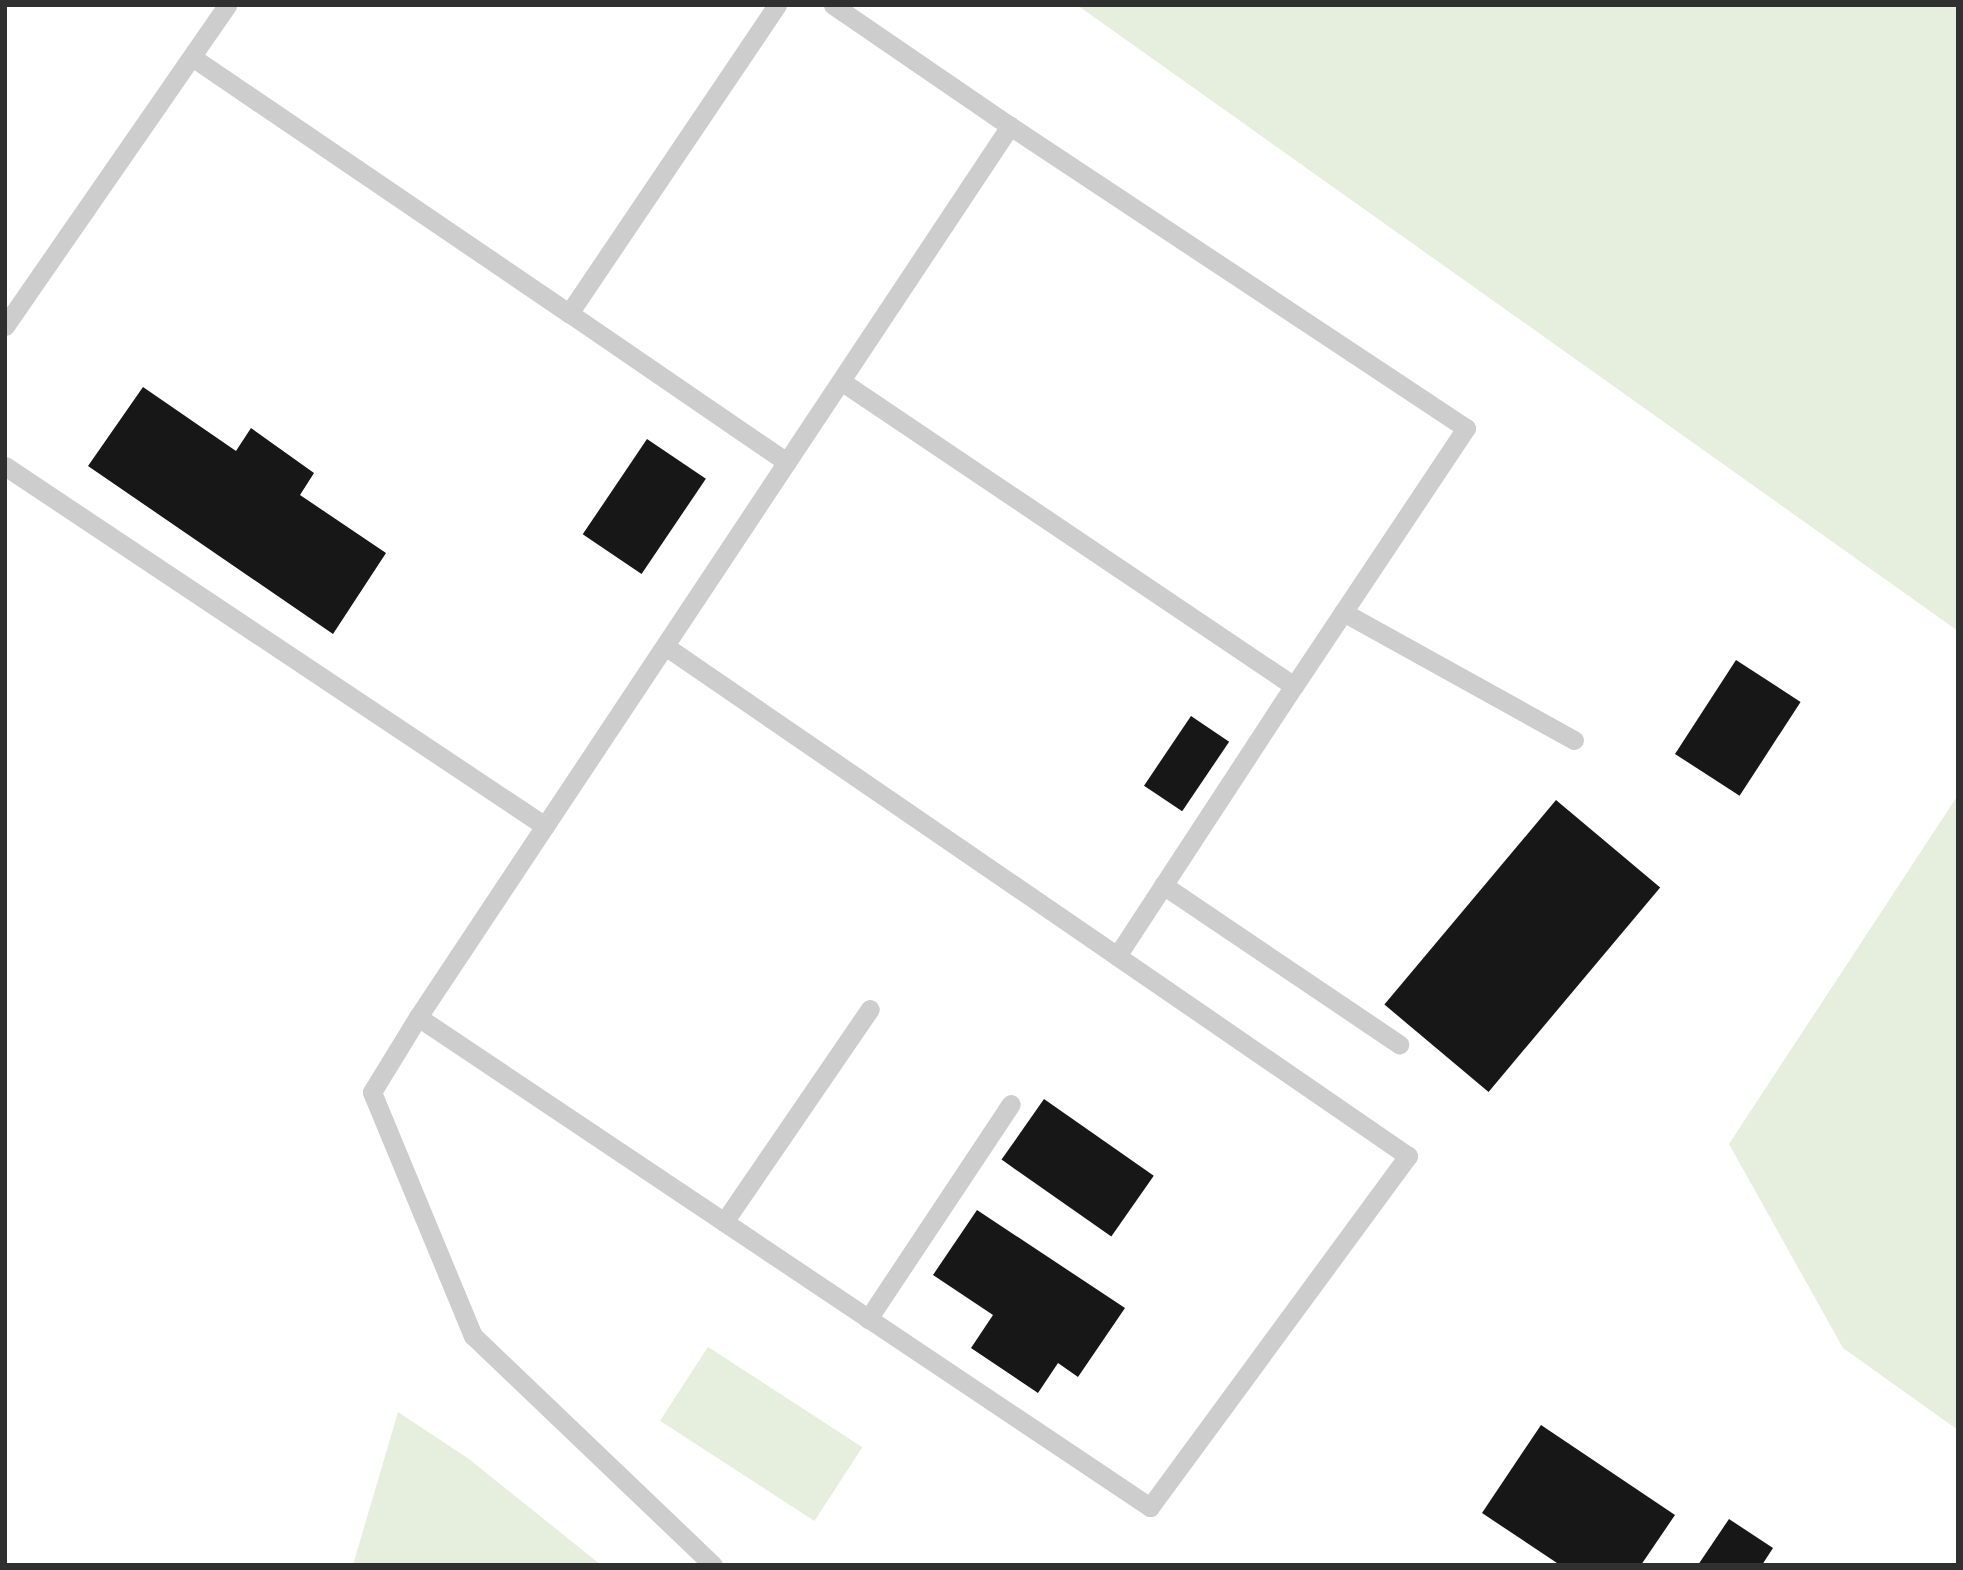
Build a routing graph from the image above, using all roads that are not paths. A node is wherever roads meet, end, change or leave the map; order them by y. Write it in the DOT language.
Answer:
graph roads {
  1 [pos="227,5"];
  2 [pos="777,5"];
  3 [pos="833,5"];
  4 [pos="192,57"];
  5 [pos="1010,126"];
  6 [pos="569,313"];
  7 [pos="5,327"];
  8 [pos="841,381"];
  9 [pos="787,462"];
  10 [pos="5,466"];
  11 [pos="1343,612"];
  12 [pos="665,646"];
  13 [pos="1294,686"];
  14 [pos="1574,740"];
  15 [pos="545,826"];
  16 [pos="1163,885"];
  17 [pos="1116,956"];
  18 [pos="870,1009"];
  19 [pos="418,1017"];
  20 [pos="1399,1044"];
  21 [pos="1011,1104"];
  22 [pos="723,1222"];
  23 [pos="868,1319"];
  24 [pos="713,1565"];
  1 -- 4 [label="lane"];
  2 -- 6 [label="lane"];
  3 -- 5 [label="lane"];
  4 -- 6 [label="lane"];
  4 -- 7 [label="lane"];
  5 -- 8 [label="lane"];
  5 -- 11 [label="lane"];
  6 -- 9 [label="lane"];
  8 -- 9 [label="lane"];
  8 -- 13 [label="lane"];
  9 -- 12 [label="lane"];
  10 -- 15 [label="lane"];
  11 -- 13 [label="lane"];
  11 -- 14 [label="lane"];
  12 -- 15 [label="lane"];
  12 -- 17 [label="lane"];
  13 -- 16 [label="lane"];
  15 -- 19 [label="lane"];
  16 -- 17 [label="lane"];
  16 -- 20 [label="lane"];
  17 -- 23 [label="lane"];
  18 -- 22 [label="lane"];
  19 -- 22 [label="lane"];
  19 -- 24 [label="lane"];
  21 -- 23 [label="lane"];
  22 -- 23 [label="lane"];
}
